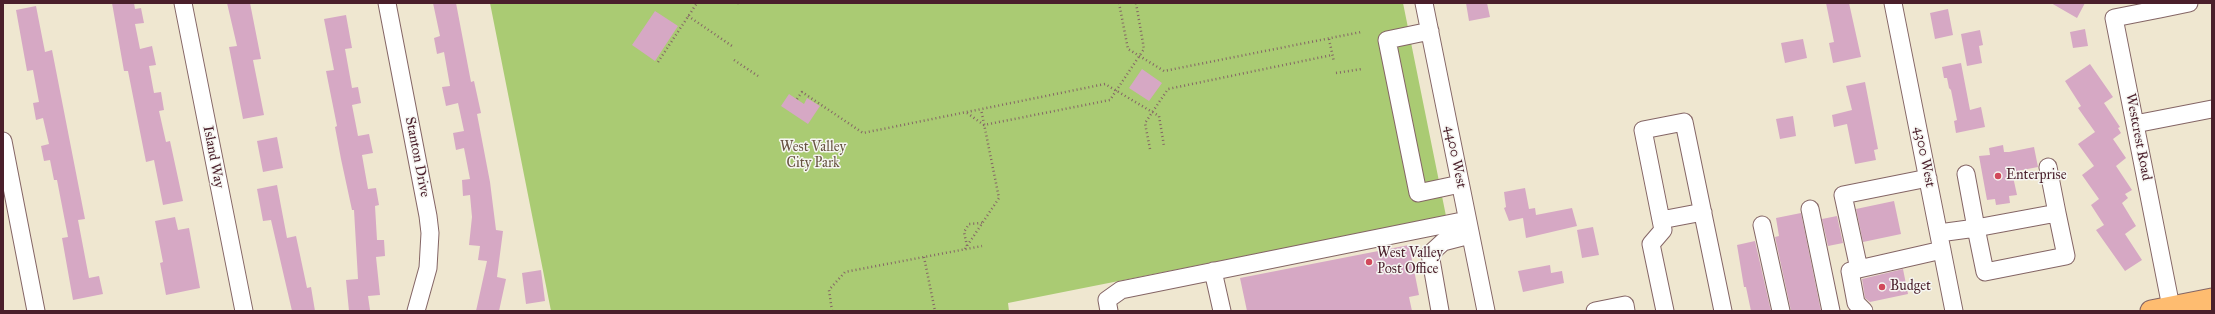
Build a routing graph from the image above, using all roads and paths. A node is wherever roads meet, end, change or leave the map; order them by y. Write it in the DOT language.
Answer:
graph roads {
  1 [pos="183,3"];
  2 [pos="387,3"];
  3 [pos="697,3"];
  4 [pos="1119,3"];
  5 [pos="1136,3"];
  6 [pos="1424,3"];
  7 [pos="1893,3"];
  8 [pos="2189,3"];
  9 [pos="2160,6"];
  10 [pos="688,16"];
  11 [pos="1430,31"];
  12 [pos="1361,32"];
  13 [pos="1329,38"];
  14 [pos="732,46"];
  15 [pos="1332,55"];
  16 [pos="1139,56"];
  17 [pos="734,60"];
  18 [pos="658,62"];
  19 [pos="1334,62"];
  20 [pos="1362,68"];
  21 [pos="1336,73"];
  22 [pos="758,76"];
  23 [pos="1116,91"];
  24 [pos="798,99"];
  25 [pos="981,109"];
  26 [pos="2212,109"];
  27 [pos="1152,112"];
  28 [pos="966,113"];
  29 [pos="2135,124"];
  30 [pos="984,125"];
  31 [pos="3,140"];
  32 [pos="1164,146"];
  33 [pos="1150,149"];
  34 [pos="2048,167"];
  35 [pos="1966,174"];
  36 [pos="1928,178"];
  37 [pos="1460,184"];
  38 [pos="1810,209"];
  39 [pos="1703,212"];
  40 [pos="2057,213"];
  41 [pos="1661,220"];
  42 [pos="983,222"];
  43 [pos="1762,225"];
  44 [pos="1469,228"];
  45 [pos="1976,228"];
  46 [pos="1940,241"];
  47 [pos="967,246"];
  48 [pos="982,246"];
  49 [pos="965,249"];
  50 [pos="924,257"];
  51 [pos="1859,269"];
  52 [pos="1213,271"];
  53 [pos="2212,299"];
  54 [pos="2183,307"];
  55 [pos="36,311"];
  56 [pos="244,311"];
  57 [pos="416,311"];
  58 [pos="832,311"];
  59 [pos="935,311"];
  60 [pos="1109,311"];
  61 [pos="1222,311"];
  62 [pos="1440,311"];
  63 [pos="1486,311"];
  64 [pos="1595,311"];
  65 [pos="1626,311"];
  66 [pos="1665,311"];
  67 [pos="1723,311"];
  68 [pos="1781,311"];
  69 [pos="1831,311"];
  70 [pos="1864,311"];
  71 [pos="1954,311"];
  72 [pos="2151,311"];
  1 -- 56 [label="street, Island Way"];
  2 -- 57 [label="street, Stanton Drive"];
  3 -- 10 [label="path"];
  4 -- 16 [label="path"];
  5 -- 16 [label="path"];
  6 -- 11 [label="street, 4400 West"];
  7 -- 36 [label="street, 4300 West"];
  8 -- 9 [label="street"];
  9 -- 29 [label="street, Westcrest Road"];
  10 -- 14 [label="path"];
  10 -- 18 [label="path"];
  11 -- 37 [label="street, 4400 West"];
  11 -- 37 [label="street"];
  12 -- 13 [label="path"];
  13 -- 15 [label="path"];
  13 -- 16 [label="path"];
  15 -- 19 [label="path"];
  15 -- 27 [label="path"];
  16 -- 23 [label="path"];
  17 -- 22 [label="path"];
  20 -- 21 [label="path"];
  23 -- 25 [label="path"];
  23 -- 27 [label="path"];
  23 -- 30 [label="path"];
  24 -- 28 [label="path"];
  25 -- 28 [label="path"];
  25 -- 30 [label="path"];
  26 -- 29 [label="street"];
  27 -- 32 [label="path"];
  27 -- 33 [label="path"];
  28 -- 30 [label="path"];
  29 -- 54 [label="street, Westcrest Road"];
  30 -- 42 [label="path"];
  31 -- 55 [label="street"];
  34 -- 40 [label="street"];
  35 -- 45 [label="street"];
  36 -- 46 [label="street, 4300 West"];
  36 -- 51 [label="street"];
  37 -- 44 [label="street, 4400 West"];
  38 -- 69 [label="street"];
  39 -- 41 [label="street"];
  39 -- 41 [label="street"];
  39 -- 67 [label="street"];
  40 -- 45 [label="street"];
  40 -- 45 [label="street"];
  41 -- 66 [label="street"];
  42 -- 47 [label="path"];
  42 -- 47 [label="path"];
  43 -- 68 [label="street"];
  44 -- 52 [label="street"];
  44 -- 62 [label="street"];
  44 -- 63 [label="street, 4400 West"];
  45 -- 46 [label="street"];
  46 -- 51 [label="street"];
  46 -- 71 [label="street, 4300 West"];
  47 -- 49 [label="path"];
  48 -- 49 [label="path"];
  49 -- 50 [label="path"];
  50 -- 58 [label="path"];
  50 -- 59 [label="path"];
  51 -- 70 [label="street"];
  52 -- 60 [label="street"];
  52 -- 61 [label="street"];
  53 -- 54 [label="main road"];
  54 -- 72 [label="main road"];
  64 -- 65 [label="street"];
}
